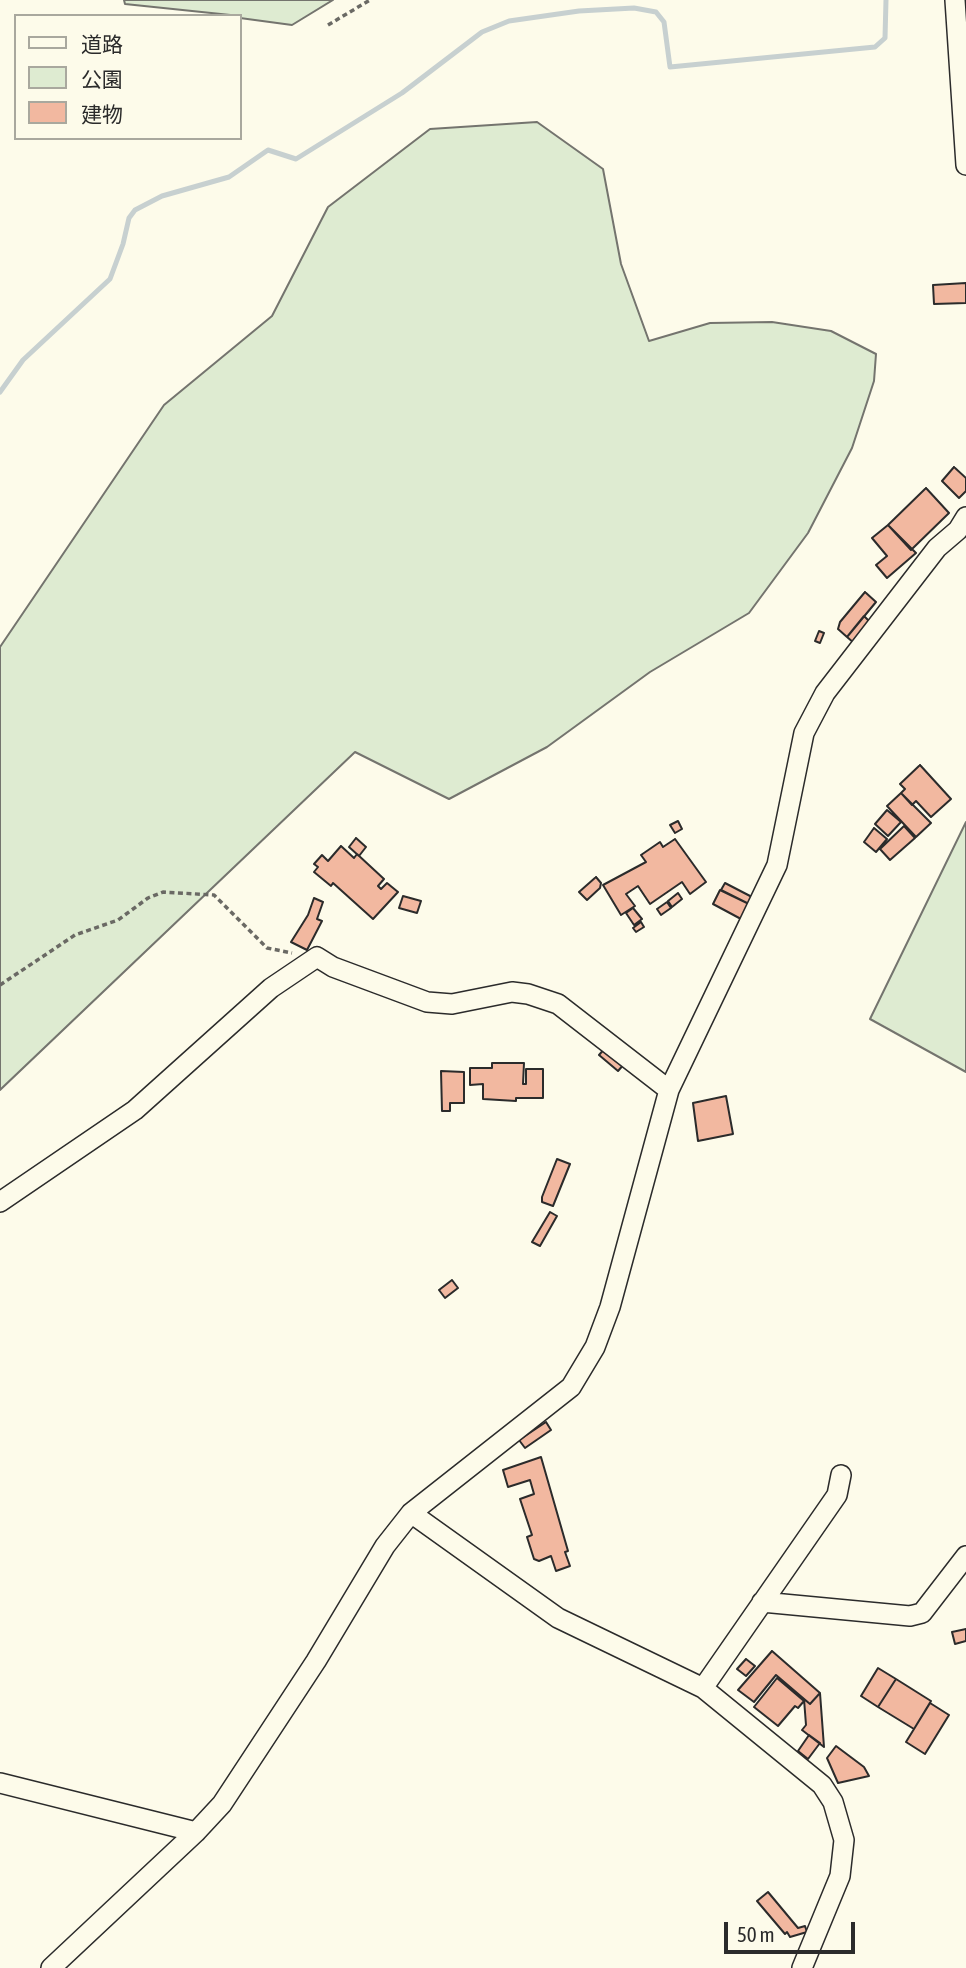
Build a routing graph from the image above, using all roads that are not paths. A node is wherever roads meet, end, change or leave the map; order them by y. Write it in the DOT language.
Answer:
graph roads {
  1 [pos="955,0"];
  2 [pos="966,165"];
  3 [pos="966,517"];
  4 [pos="668,1090"];
  5 [pos="0,1202"];
  6 [pos="841,1475"];
  7 [pos="411,1513"];
  8 [pos="966,1556"];
  9 [pos="762,1602"];
  10 [pos="703,1688"];
  11 [pos="0,1783"];
  12 [pos="196,1832"];
  13 [pos="51,1968"];
  14 [pos="802,1968"];
  1 -- 2 [label="street"];
  3 -- 4 [label="street"];
  4 -- 5 [label="street"];
  4 -- 7 [label="street"];
  6 -- 9 [label="street"];
  7 -- 10 [label="street"];
  7 -- 12 [label="street"];
  8 -- 9 [label="street"];
  9 -- 10 [label="street"];
  10 -- 14 [label="street"];
  11 -- 12 [label="street"];
  12 -- 13 [label="street"];
}
